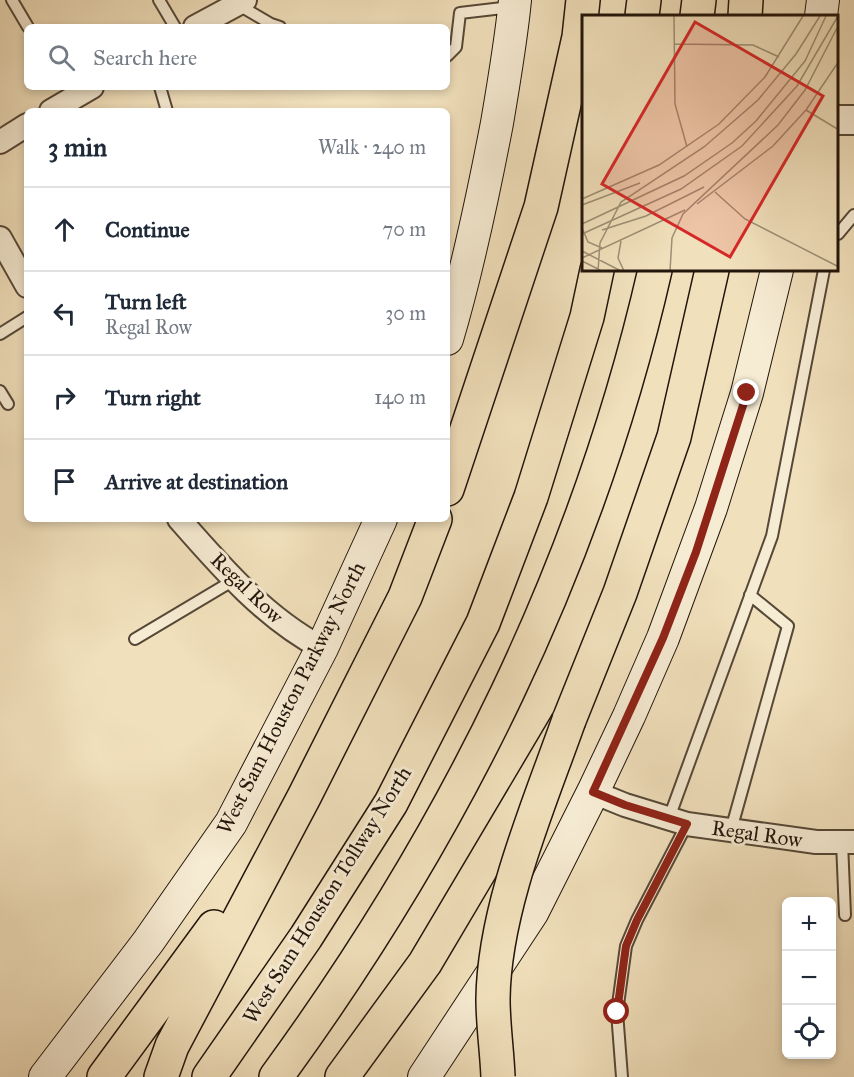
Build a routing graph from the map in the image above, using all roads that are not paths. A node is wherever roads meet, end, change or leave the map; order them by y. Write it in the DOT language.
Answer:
graph roads {
  1 [pos="12,0"];
  2 [pos="159,0"];
  3 [pos="584,0"];
  4 [pos="644,0"];
  5 [pos="699,0"];
  6 [pos="746,0"];
  7 [pos="823,0"];
  8 [pos="241,2"];
  9 [pos="515,3"];
  10 [pos="642,15"];
  11 [pos="697,15"];
  12 [pos="745,15"];
  13 [pos="821,15"];
  14 [pos="26,24"];
  15 [pos="173,24"];
  16 [pos="201,24"];
  17 [pos="272,24"];
  18 [pos="450,53"];
  19 [pos="161,90"];
  20 [pos="68,93"];
  21 [pos="54,108"];
  22 [pos="166,108"];
  23 [pos="24,127"];
  24 [pos="0,142"];
  25 [pos="854,215"];
  26 [pos="839,232"];
  27 [pos="0,238"];
  28 [pos="6,262"];
  29 [pos="597,272"];
  30 [pos="654,272"];
  31 [pos="712,272"];
  32 [pos="777,272"];
  33 [pos="824,272"];
  34 [pos="24,283"];
  35 [pos="24,319"];
  36 [pos="450,328"];
  37 [pos="0,334"];
  38 [pos="0,391"];
  39 [pos="8,404"];
  40 [pos="450,480"];
  41 [pos="182,522"];
  42 [pos="380,522"];
  43 [pos="434,522"];
  44 [pos="234,580"];
  45 [pos="750,595"];
  46 [pos="135,639"];
  47 [pos="322,648"];
  48 [pos="569,720"];
  49 [pos="593,792"];
  50 [pos="303,797"];
  51 [pos="678,821"];
  52 [pos="731,830"];
  53 [pos="848,842"];
  54 [pos="845,915"];
  55 [pos="45,1077"];
  56 [pos="104,1077"];
  57 [pos="161,1077"];
  58 [pos="209,1077"];
  59 [pos="276,1077"];
  60 [pos="342,1077"];
  61 [pos="424,1077"];
  62 [pos="498,1077"];
  63 [pos="622,1077"];
  1 -- 14 [label="lane"];
  2 -- 15 [label="lane"];
  3 -- 40 [label="highway"];
  4 -- 10 [label="highway"];
  5 -- 11 [label="highway"];
  6 -- 12 [label="highway"];
  7 -- 13 [label="main road"];
  8 -- 16 [label="street"];
  8 -- 17 [label="lane"];
  9 -- 18 [label="lane"];
  9 -- 36 [label="main road"];
  19 -- 22 [label="lane"];
  20 -- 21 [label="street"];
  23 -- 24 [label="street"];
  25 -- 26 [label="lane"];
  27 -- 28 [label="street"];
  28 -- 34 [label="street"];
  29 -- 58 [label="highway, West Sam Houston Tollway North"];
  30 -- 59 [label="highway"];
  31 -- 48 [label="highway"];
  32 -- 49 [label="main road"];
  33 -- 45 [label="lane"];
  35 -- 37 [label="lane"];
  38 -- 39 [label="lane"];
  41 -- 44 [label="street, Regal Row"];
  42 -- 47 [label="main road, West Sam Houston Parkway North"];
  43 -- 50 [label="highway"];
  44 -- 46 [label="lane"];
  44 -- 47 [label="street, Regal Row"];
  45 -- 51 [label="lane"];
  45 -- 52 [label="lane"];
  47 -- 55 [label="main road, West Sam Houston Parkway North"];
  48 -- 60 [label="highway, bridge"];
  48 -- 62 [label="highway, bridge"];
  49 -- 51 [label="street, Regal Row"];
  49 -- 61 [label="main road"];
  50 -- 56 [label="highway"];
  50 -- 57 [label="highway"];
  51 -- 52 [label="street, Regal Row"];
  51 -- 63 [label="lane"];
  52 -- 53 [label="street, Regal Row"];
  53 -- 54 [label="lane"];
}
